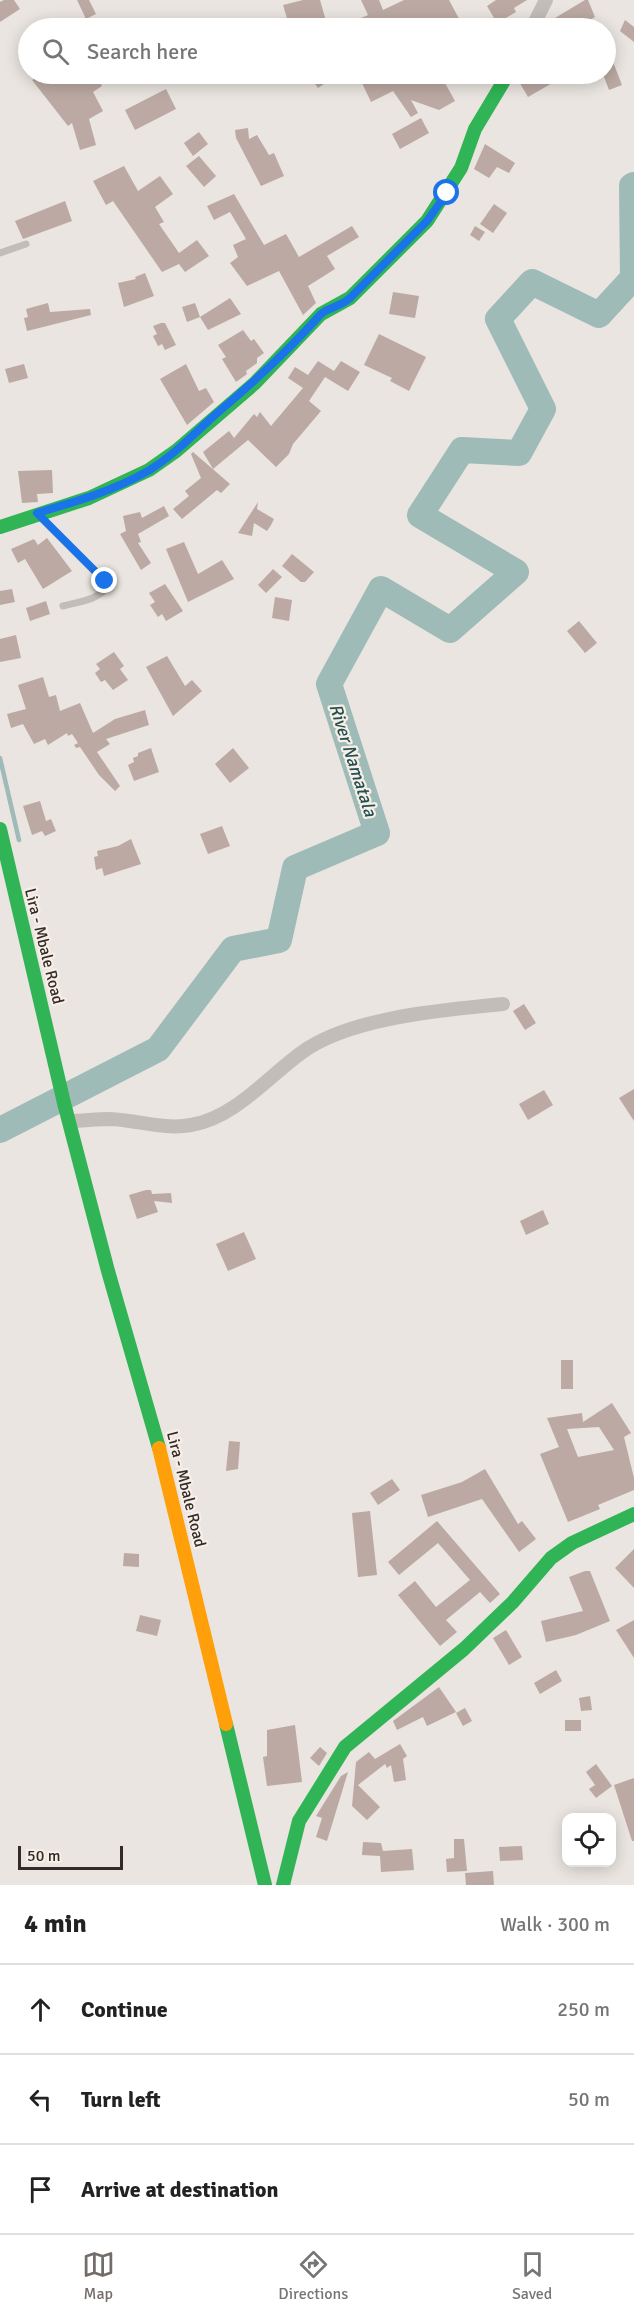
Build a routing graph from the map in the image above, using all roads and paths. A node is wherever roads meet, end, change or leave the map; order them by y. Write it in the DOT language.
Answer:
graph roads {
  1 [pos="546,0"];
  2 [pos="537,18"];
  3 [pos="502,84"];
  4 [pos="27,244"];
  5 [pos="0,253"];
  6 [pos="37,513"];
  7 [pos="0,527"];
  8 [pos="63,606"];
  9 [pos="0,829"];
  10 [pos="4,863"];
  11 [pos="502,1004"];
  12 [pos="69,1121"];
  13 [pos="634,1514"];
  14 [pos="265,1885"];
  15 [pos="283,1885"];
  1 -- 2 [label="street"];
  3 -- 6 [label="street"];
  4 -- 5 [label="lane"];
  6 -- 7 [label="street"];
  6 -- 8 [label="lane"];
  9 -- 10 [label="street, Lira - Mbale Road"];
  10 -- 12 [label="street, Lira - Mbale Road"];
  11 -- 12 [label="street"];
  12 -- 14 [label="street, Lira - Mbale Road"];
  13 -- 15 [label="street"];
}
